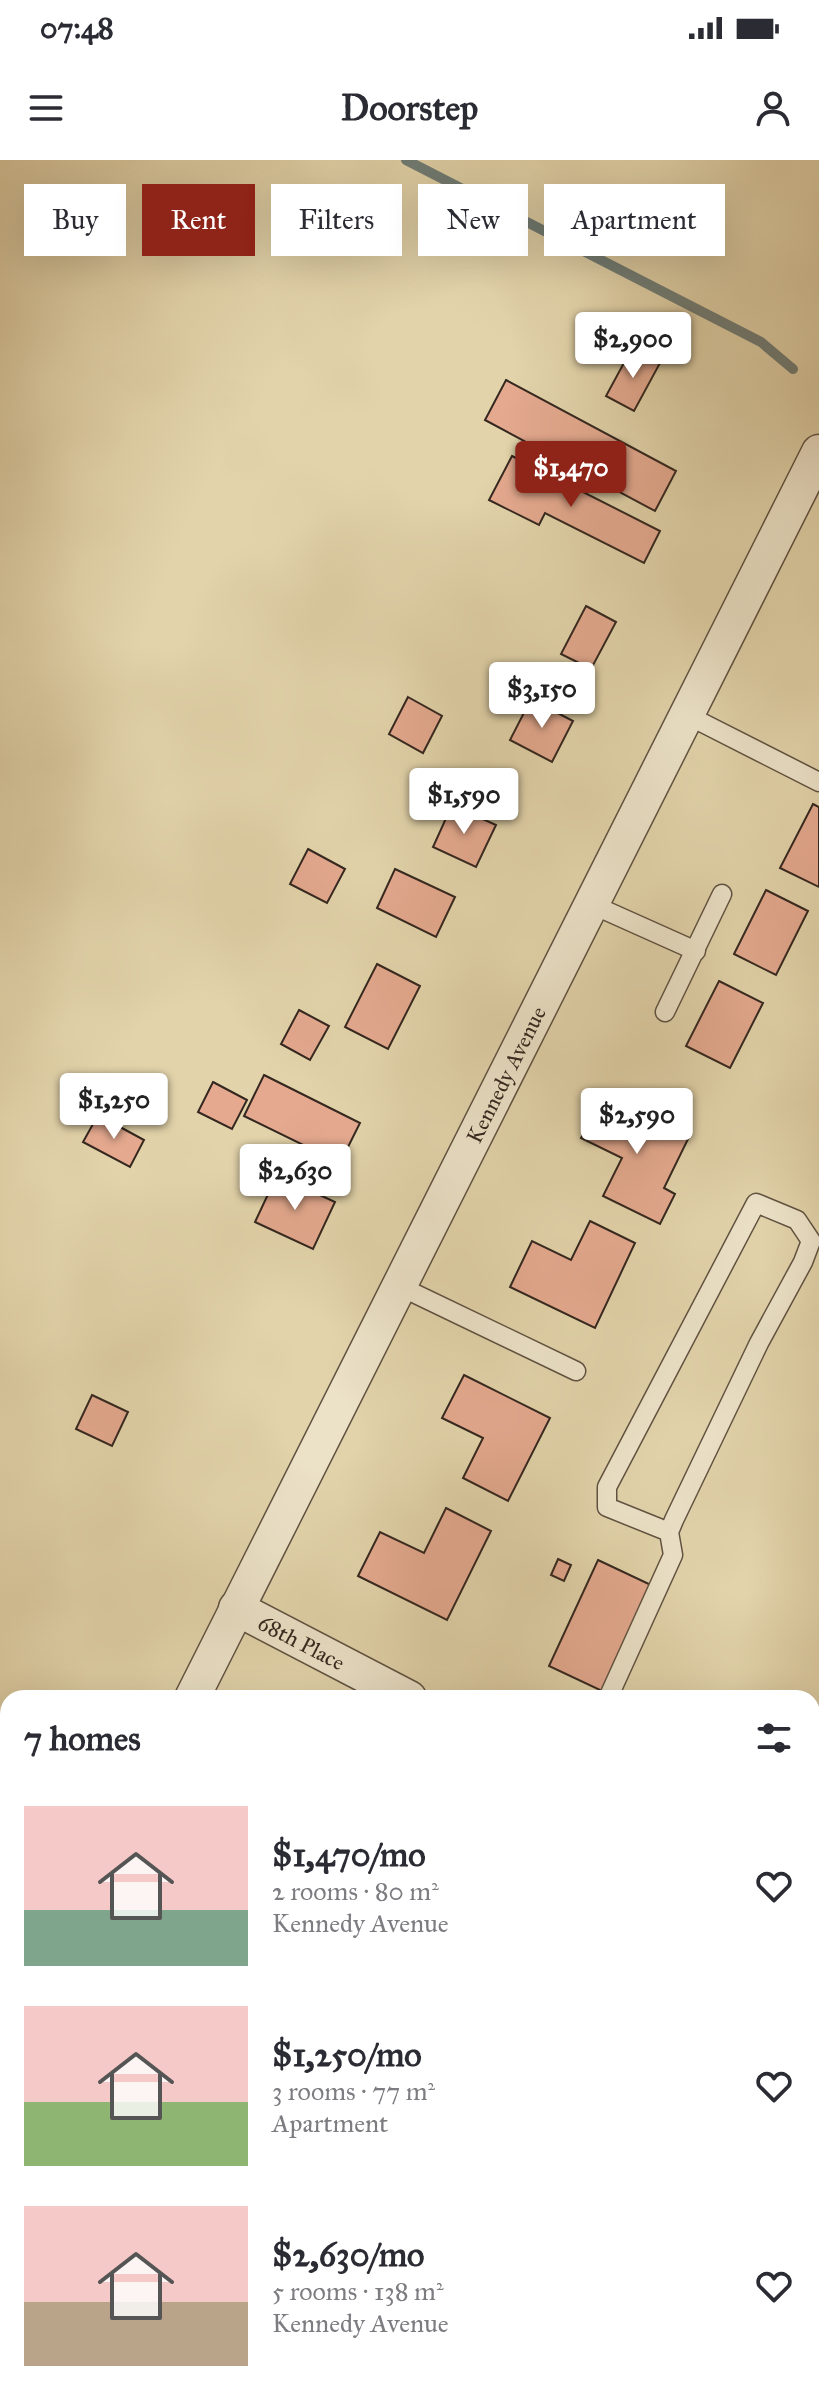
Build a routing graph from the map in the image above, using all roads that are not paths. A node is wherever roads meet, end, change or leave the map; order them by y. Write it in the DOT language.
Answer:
graph roads {
  1 [pos="819,452"];
  2 [pos="687,715"];
  3 [pos="819,782"];
  4 [pos="722,894"];
  5 [pos="591,904"];
  6 [pos="696,951"];
  7 [pos="665,1012"];
  8 [pos="399,1286"];
  9 [pos="576,1371"];
  10 [pos="669,1532"];
  11 [pos="236,1608"];
  12 [pos="196,1690"];
  13 [pos="394,1690"];
  14 [pos="612,1690"];
  1 -- 2 [label="street, Kennedy Avenue"];
  2 -- 3 [label="lane"];
  2 -- 5 [label="street, Kennedy Avenue"];
  4 -- 6 [label="lane"];
  5 -- 6 [label="lane"];
  5 -- 8 [label="street, Kennedy Avenue"];
  6 -- 7 [label="lane"];
  8 -- 9 [label="lane"];
  8 -- 11 [label="street, Kennedy Avenue"];
  10 -- 10 [label="lane"];
  10 -- 14 [label="lane"];
  11 -- 12 [label="street, Kennedy Avenue"];
  11 -- 13 [label="street, 68th Place"];
}
